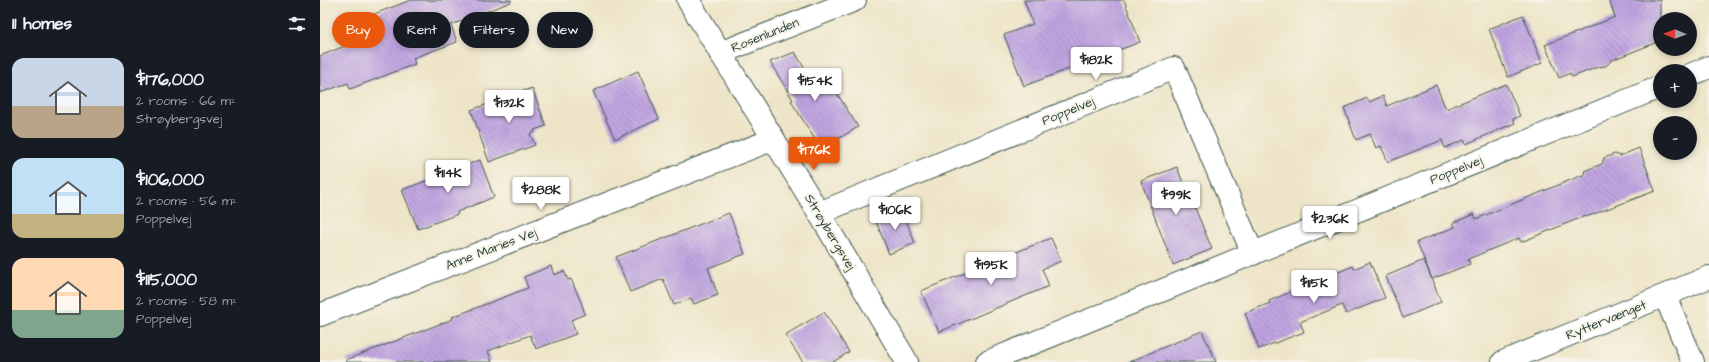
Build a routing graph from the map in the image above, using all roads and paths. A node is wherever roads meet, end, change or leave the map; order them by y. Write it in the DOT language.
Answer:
graph roads {
  1 [pos="688,0"];
  2 [pos="855,0"];
  3 [pos="720,53"];
  4 [pos="1709,67"];
  5 [pos="1697,72"];
  6 [pos="1653,90"];
  7 [pos="774,139"];
  8 [pos="819,213"];
  9 [pos="1253,254"];
  10 [pos="1709,277"];
  11 [pos="1665,296"];
  12 [pos="320,315"];
  13 [pos="907,362"];
  14 [pos="987,362"];
  15 [pos="1503,362"];
  16 [pos="1693,362"];
  1 -- 3 [label="street, Strøybergsvej"];
  2 -- 3 [label="street, Rosenlunden"];
  3 -- 7 [label="street, Strøybergsvej"];
  4 -- 5 [label="street"];
  6 -- 9 [label="street, Poppelvej"];
  7 -- 8 [label="street, Strøybergsvej"];
  7 -- 12 [label="street, Anne Maries Vej"];
  8 -- 9 [label="street, Poppelvej"];
  8 -- 13 [label="street, Strøybergsvej"];
  9 -- 14 [label="street, Poppelvej"];
  10 -- 11 [label="street, Ryttervænget"];
  11 -- 15 [label="street, Ryttervænget"];
  11 -- 16 [label="street"];
}
